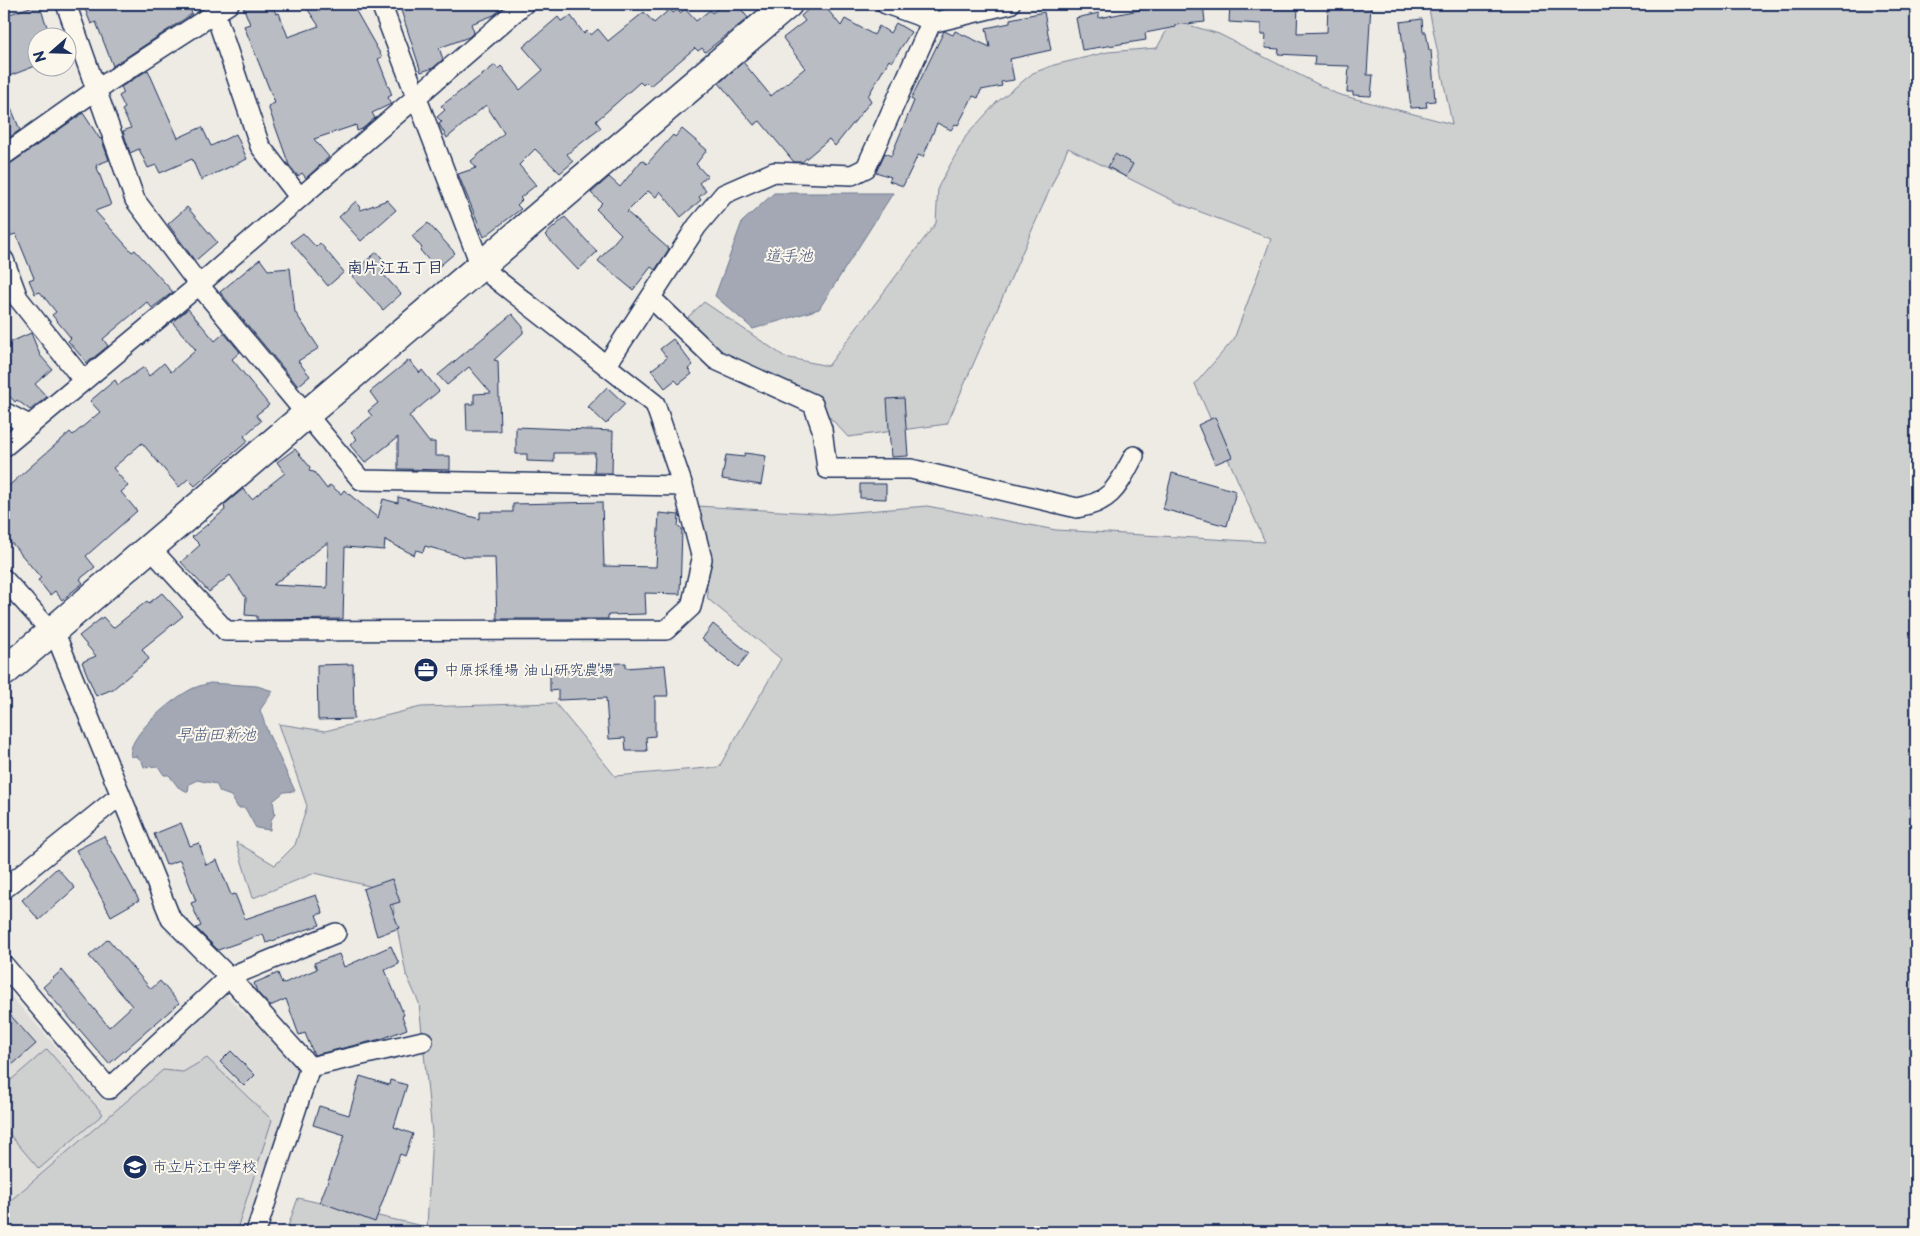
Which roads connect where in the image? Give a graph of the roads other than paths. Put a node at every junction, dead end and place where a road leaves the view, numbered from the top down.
1 (66, 4) edge
2 (381, 4) edge
3 (524, 4) edge
4 (788, 4) edge
5 (886, 4) edge
6 (925, 4) edge
7 (1010, 4) edge
8 (218, 7) edge
9 (931, 23) junction
10 (96, 90) junction
11 (417, 97) junction
12 (4, 155) edge
13 (300, 198) junction
14 (4, 260) edge
15 (485, 265) junction
16 (199, 285) junction
17 (651, 298) junction
18 (606, 366) junction
19 (83, 380) junction
20 (4, 412) edge
21 (308, 414) junction
22 (28, 425) junction
23 (4, 447) edge
24 (1134, 456) dead end
25 (683, 486) junction
26 (151, 549) junction
27 (4, 579) edge
28 (51, 632) junction
29 (4, 672) edge
30 (122, 801) junction
31 (4, 888) edge
32 (336, 933) dead end
33 (4, 964) edge
34 (229, 977) junction
35 (423, 1041) dead end
36 (310, 1067) junction
37 (256, 1232) edge

1 - 10 street
2 - 11 street
3 - 11 street
4 - 15 street
5 - 9 street
6 - 9 street
7 - 9 street
8 - 10 street
8 - 13 street
9 - 17 street
10 - 12 street
10 - 16 street
11 - 13 street
11 - 15 street
13 - 16 street
14 - 19 street
15 - 18 street
15 - 21 street
16 - 19 street
16 - 21 street
17 - 18 street
17 - 24 street
18 - 25 street
19 - 22 street
20 - 22 street
21 - 25 street
21 - 26 street
22 - 23 street
25 - 26 street
26 - 28 street
27 - 28 street
28 - 29 street
28 - 30 street
30 - 31 street
30 - 34 street
32 - 34 street
33 - 34 street
34 - 36 street
35 - 36 street
36 - 37 street

